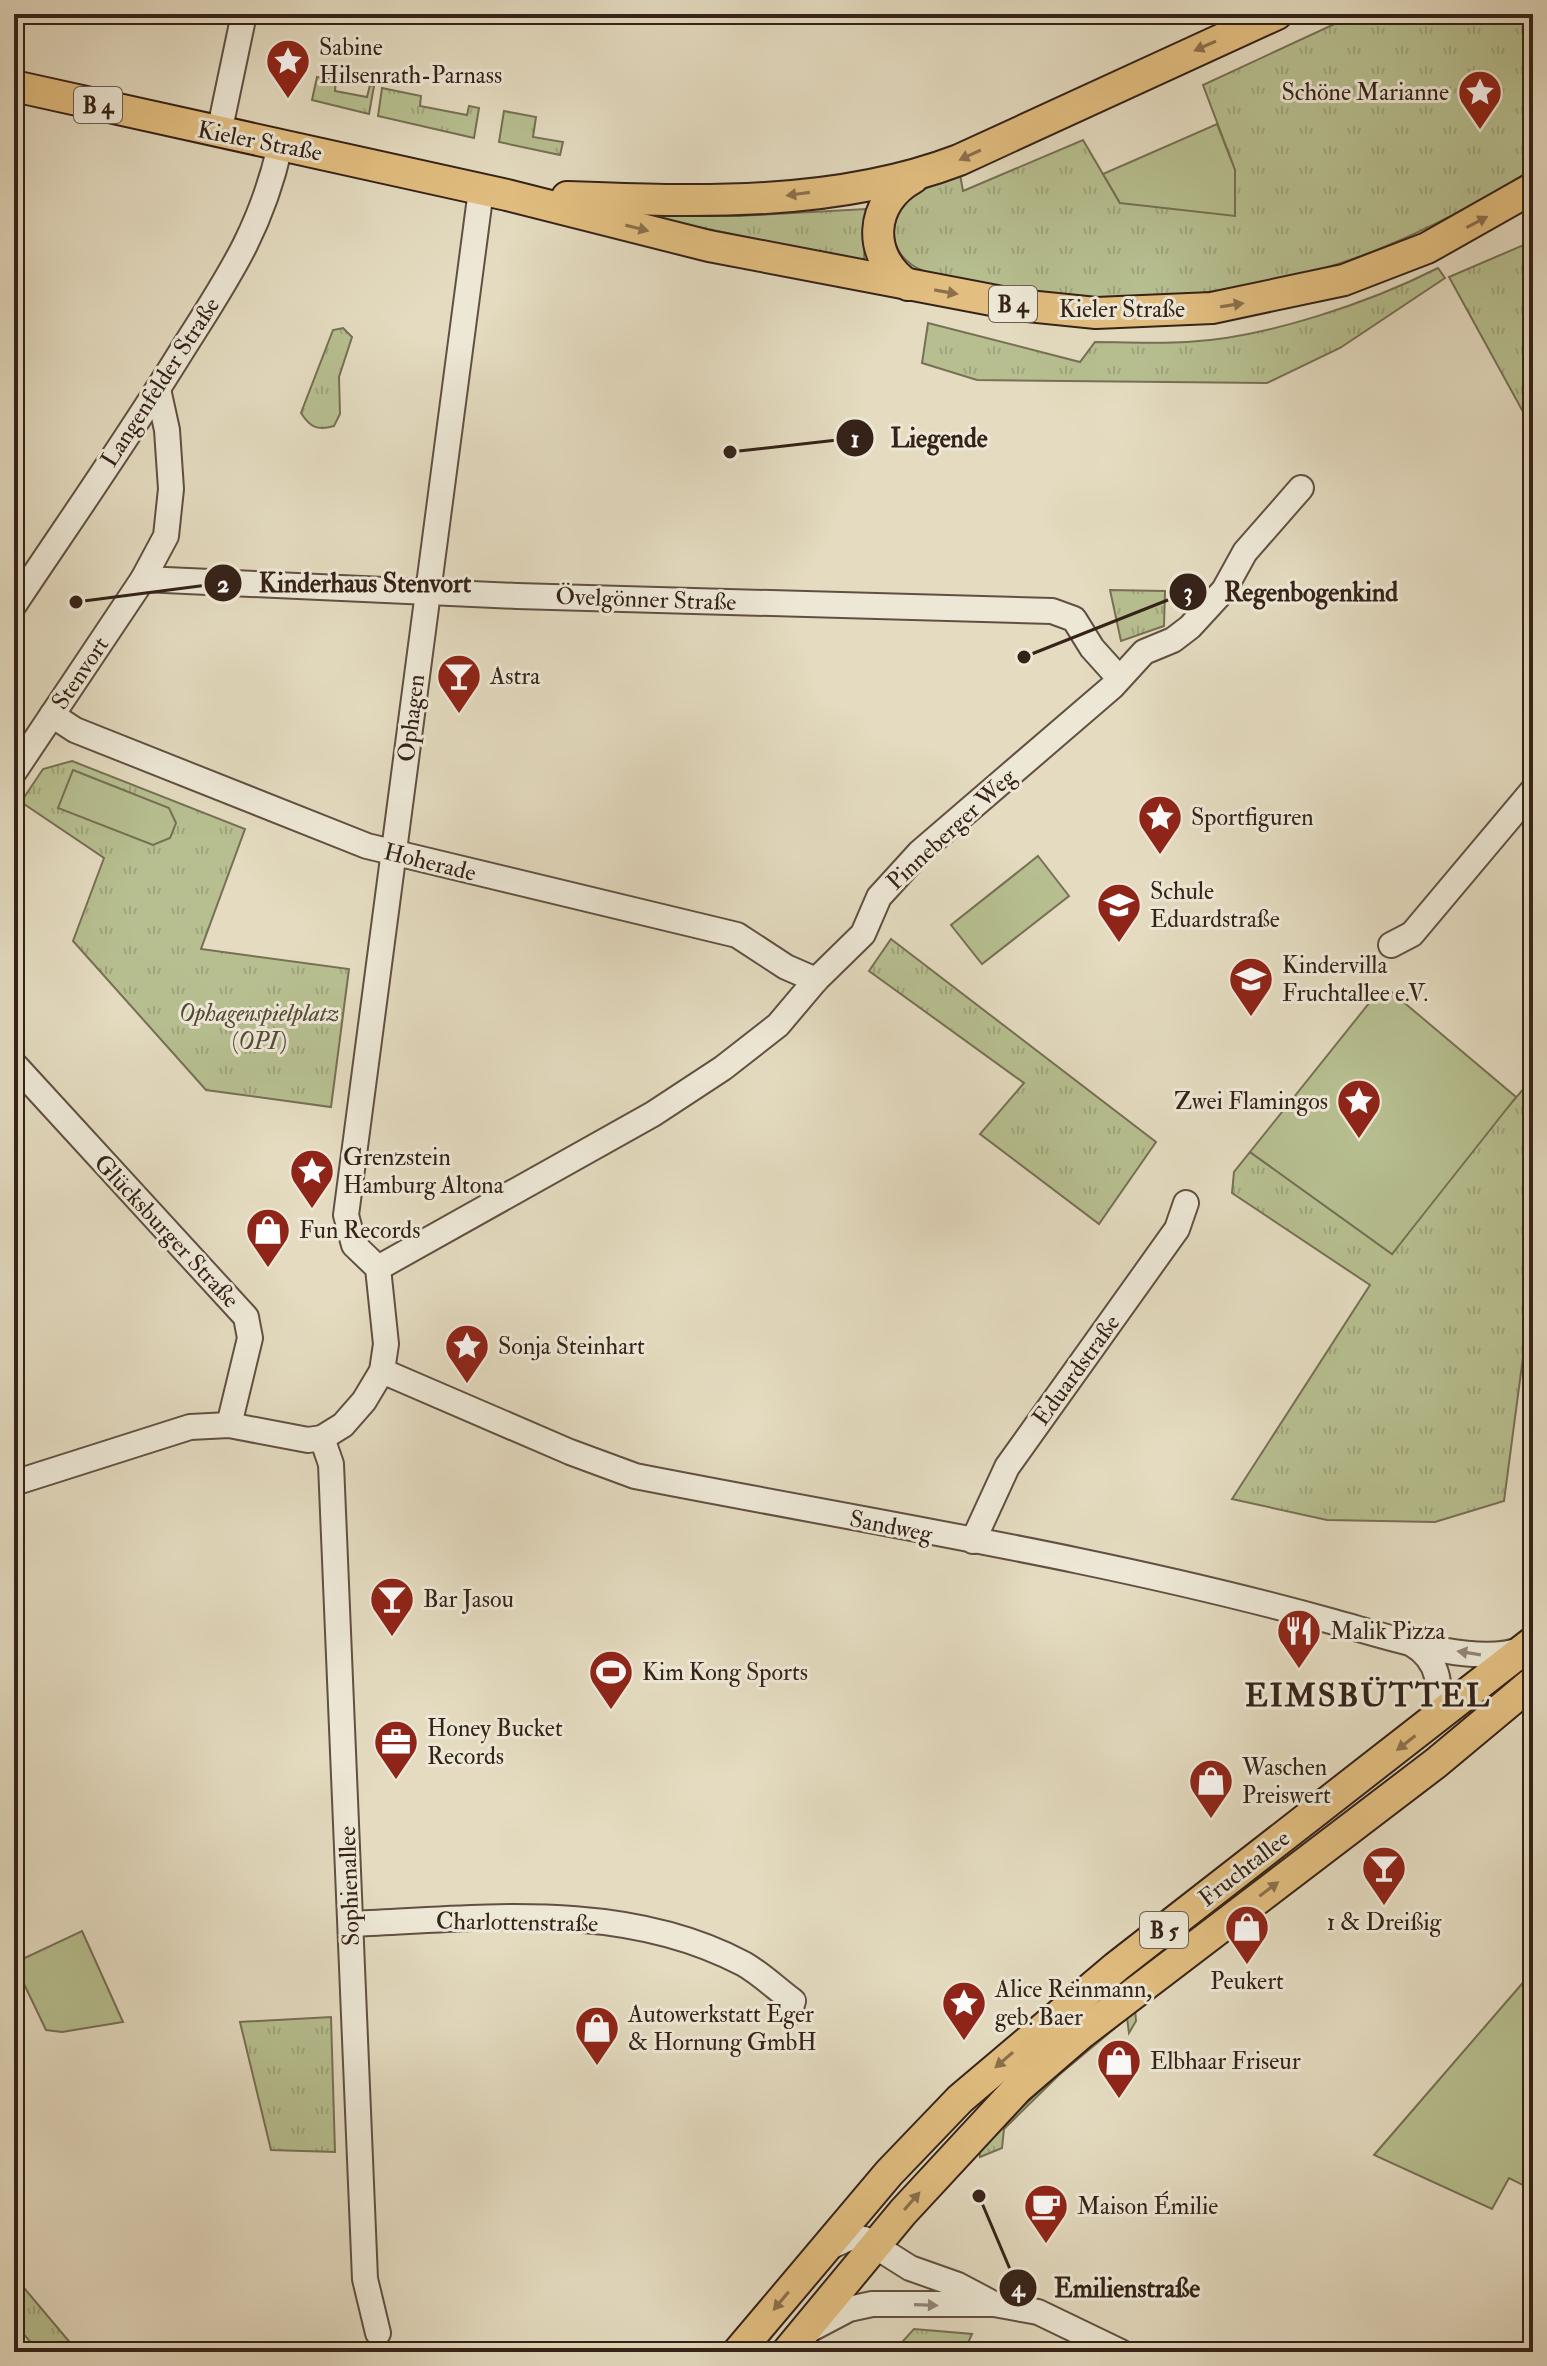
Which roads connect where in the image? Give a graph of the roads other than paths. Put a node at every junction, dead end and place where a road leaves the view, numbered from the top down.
1 (244, 14) edge
2 (1277, 14) edge
3 (14, 86) edge
4 (219, 133) junction
5 (280, 146) junction
6 (913, 178) junction
7 (1533, 188) edge
8 (494, 193) junction
9 (908, 285) junction
10 (158, 389) junction
11 (1301, 488) dead end
12 (143, 579) junction
13 (427, 589) junction
14 (14, 605) edge
15 (1119, 678) junction
16 (52, 715) junction
17 (14, 772) edge
18 (1533, 790) edge
19 (395, 855) junction
20 (1391, 945) dead end
21 (816, 980) junction
22 (14, 1064) edge
23 (1186, 1203) dead end
24 (378, 1268) junction
25 (382, 1371) junction
26 (229, 1425) junction
27 (322, 1438) junction
28 (14, 1483) edge
29 (973, 1541) junction
30 (1412, 1644) junction
31 (1529, 1645) edge
32 (1533, 1682) edge
33 (1435, 1720) junction
34 (351, 1924) junction
35 (789, 2014) dead end
36 (877, 2245) junction
37 (823, 2250) junction
38 (994, 2304) junction
39 (378, 2333) dead end
40 (793, 2345) edge
41 (738, 2352) edge
42 (1121, 2352) edge

1 - 4 street
2 -> 6 main road, Kieler Straße / B 4
3 - 4 main road, Kieler Straße / B 4
4 - 5 main road, Kieler Straße / B 4
5 - 8 main road, Kieler Straße / B 4
5 - 10 street, Langenfelder Straße
6 -> 8 main road, Kieler Straße / B 4
6 - 9 main road, B 4
9 -> 7 main road, Kieler Straße / B 4
8 -> 9 main road, Kieler Straße / B 4
8 - 13 street, Ophagen
10 - 12 street, Stenvort
10 - 14 street, Langenfelder Straße
11 - 15 street, Pinneberger Weg
12 - 13 street, Övelgönner Straße
12 - 16 street, Stenvort
13 - 15 street, Övelgönner Straße
13 - 19 street, Ophagen
15 - 21 street, Pinneberger Weg
16 - 17 street, Stenvort
16 - 19 street, Hoherade
18 - 20 street
19 - 21 street, Hoherade
19 - 24 street, Ophagen
21 - 24 street, Pinneberger Weg
22 - 26 street, Glücksburger Straße
23 - 29 street, Eduardstraße
24 - 25 street
25 - 27 street
25 - 29 street, Sandweg
26 - 27 street
26 - 28 street
27 - 34 street, Sophienallee
29 - 30 street, Sandweg
31 -> 30 street, Sandweg
30 - 33 street
31 - 33 main road, Fruchtallee / B 5
36 -> 32 main road, Fruchtallee / B 5
33 -> 37 main road, Fruchtallee / B 5
34 - 35 street, Charlottenstraße
34 - 39 street, Sophienallee
36 - 37 street
36 - 38 street
36 - 40 main road, Fruchtallee / B 5
37 -> 41 main road, Fruchtallee / B 5
40 -> 38 street
38 - 42 street

